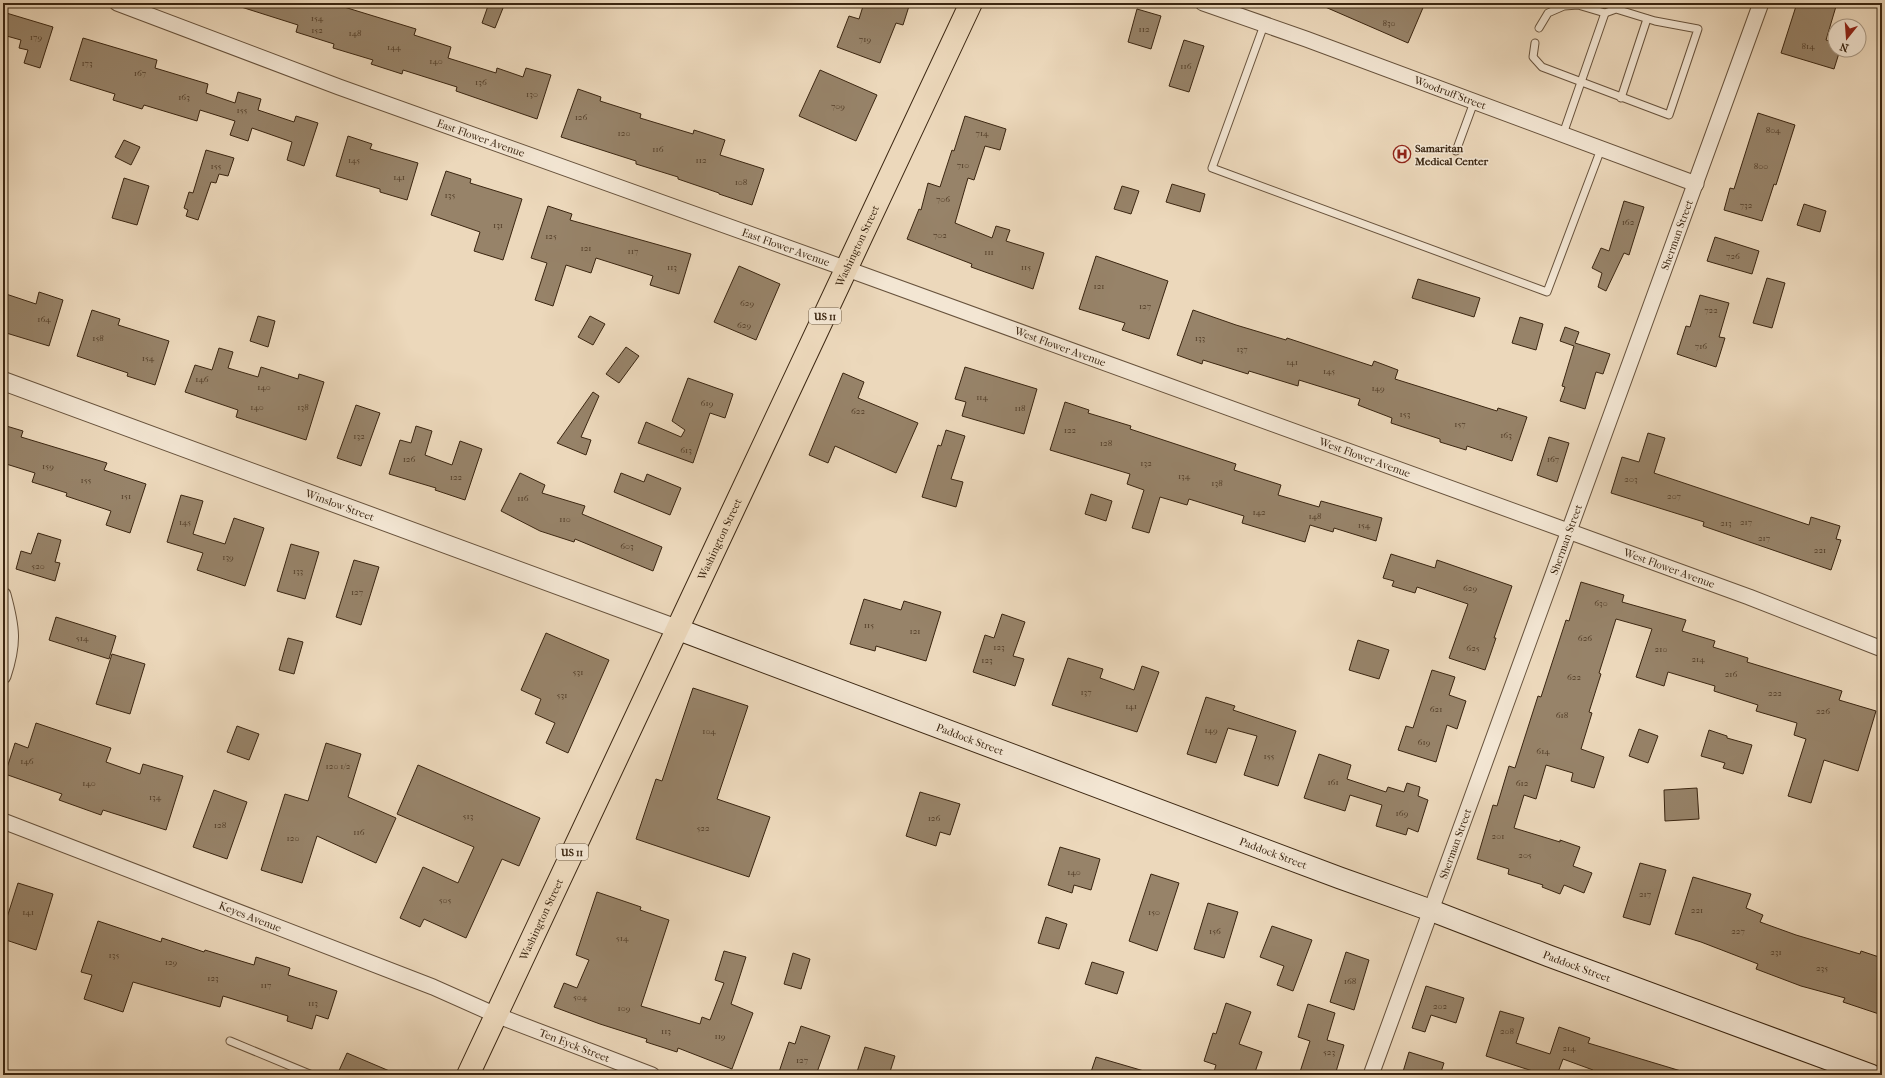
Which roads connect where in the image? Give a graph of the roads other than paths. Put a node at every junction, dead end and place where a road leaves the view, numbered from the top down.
1 (117, 3) edge
2 (970, 3) edge
3 (1761, 3) edge
4 (1212, 4) edge
5 (1563, 5) edge
6 (1605, 13) junction
7 (1647, 18) junction
8 (1264, 24) junction
9 (1539, 28) dead end
10 (1535, 43) dead end
11 (1581, 83) junction
12 (1622, 98) junction
13 (1474, 102) junction
14 (1563, 134) junction
15 (1601, 149) junction
16 (1456, 151) dead end
17 (1696, 184) junction
18 (847, 269) junction
19 (3, 380) edge
20 (1568, 531) junction
21 (3, 595) edge
22 (677, 629) junction
23 (1882, 649) edge
24 (3, 676) edge
25 (3, 821) edge
26 (1430, 910) junction
27 (496, 1015) junction
28 (230, 1041) dead end
29 (312, 1075) edge
30 (468, 1075) edge
31 (652, 1075) edge
32 (1371, 1075) edge
33 (1871, 1075) edge

1 - 18 street, East Flower Avenue
2 - 18 main road, Washington Street / US 11
3 - 17 street, Sherman Street
4 - 8 street, Woodruff Street
5 - 6 lane
5 - 9 lane
6 - 7 lane
6 - 11 lane
7 - 12 lane
7 - 12 lane
8 - 13 street, Woodruff Street
8 - 15 lane
10 - 11 lane
11 - 12 lane
11 - 14 lane
13 - 14 street, Woodruff Street
13 - 16 lane
14 - 15 street, Woodruff Street
15 - 17 street, Woodruff Street
17 - 20 street, Sherman Street
18 - 20 street, West Flower Avenue
18 - 22 main road, Washington Street / US 11
19 - 22 street, Winslow Street
20 - 23 street, West Flower Avenue
20 - 26 street, Sherman Street
21 - 24 street
22 - 26 main road, Paddock Street
22 - 27 main road, Washington Street / US 11
25 - 27 street, Keyes Avenue
26 - 32 street, Sherman Street
26 - 33 main road, Paddock Street
27 - 30 main road, Washington Street / US 11
27 - 31 street, Ten Eyck Street
28 - 29 lane

